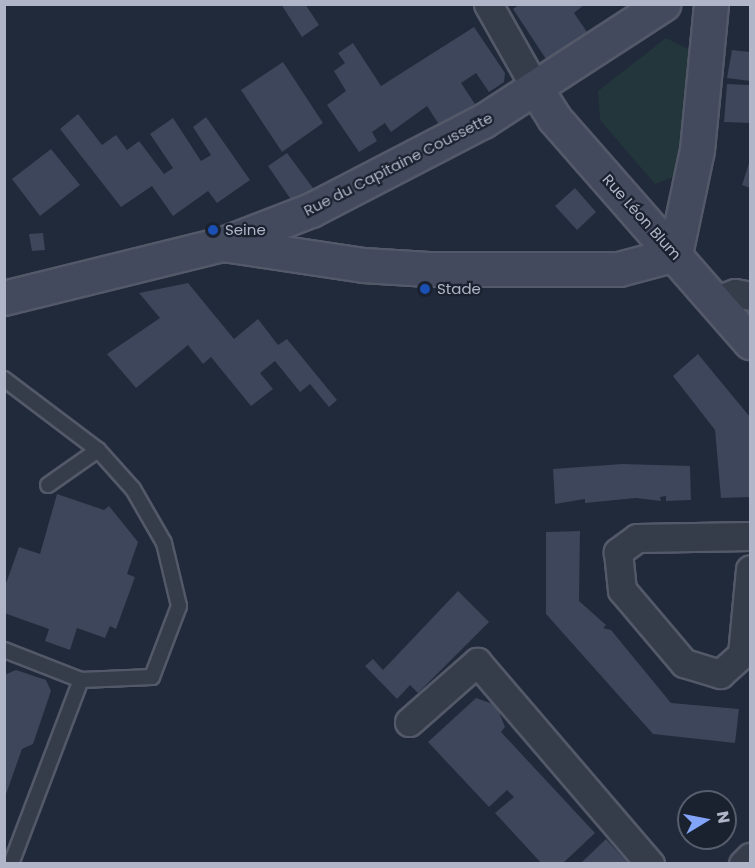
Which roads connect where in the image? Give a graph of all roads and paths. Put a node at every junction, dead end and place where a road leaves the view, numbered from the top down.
1 (488, 4) edge
2 (660, 7) edge
3 (708, 18) edge
4 (536, 89) junction
5 (223, 244) junction
6 (675, 254) junction
7 (6, 293) edge
8 (750, 296) edge
9 (716, 300) junction
10 (750, 342) edge
11 (4, 379) edge
12 (98, 450) junction
13 (48, 485) dead end
14 (750, 536) edge
15 (750, 569) edge
16 (4, 650) edge
17 (81, 680) junction
18 (409, 722) dead end
19 (750, 857) edge
20 (11, 864) edge
21 (650, 864) edge
22 (743, 864) edge

1 - 4 street
2 - 3 street
2 - 4 street, Rue du Capitaine Coussette
3 - 6 street
4 - 5 street, Rue du Capitaine Coussette
4 - 6 street, Rue Léon Blum
5 - 6 street
5 - 7 street, Rue du Capitaine Coussette
6 - 9 street, Rue Léon Blum
8 - 9 street
9 - 10 street, Rue Léon Blum
11 - 12 lane
12 - 13 lane
12 - 17 lane
14 - 15 street
16 - 17 lane
17 - 20 lane
18 - 21 street
19 - 22 street

